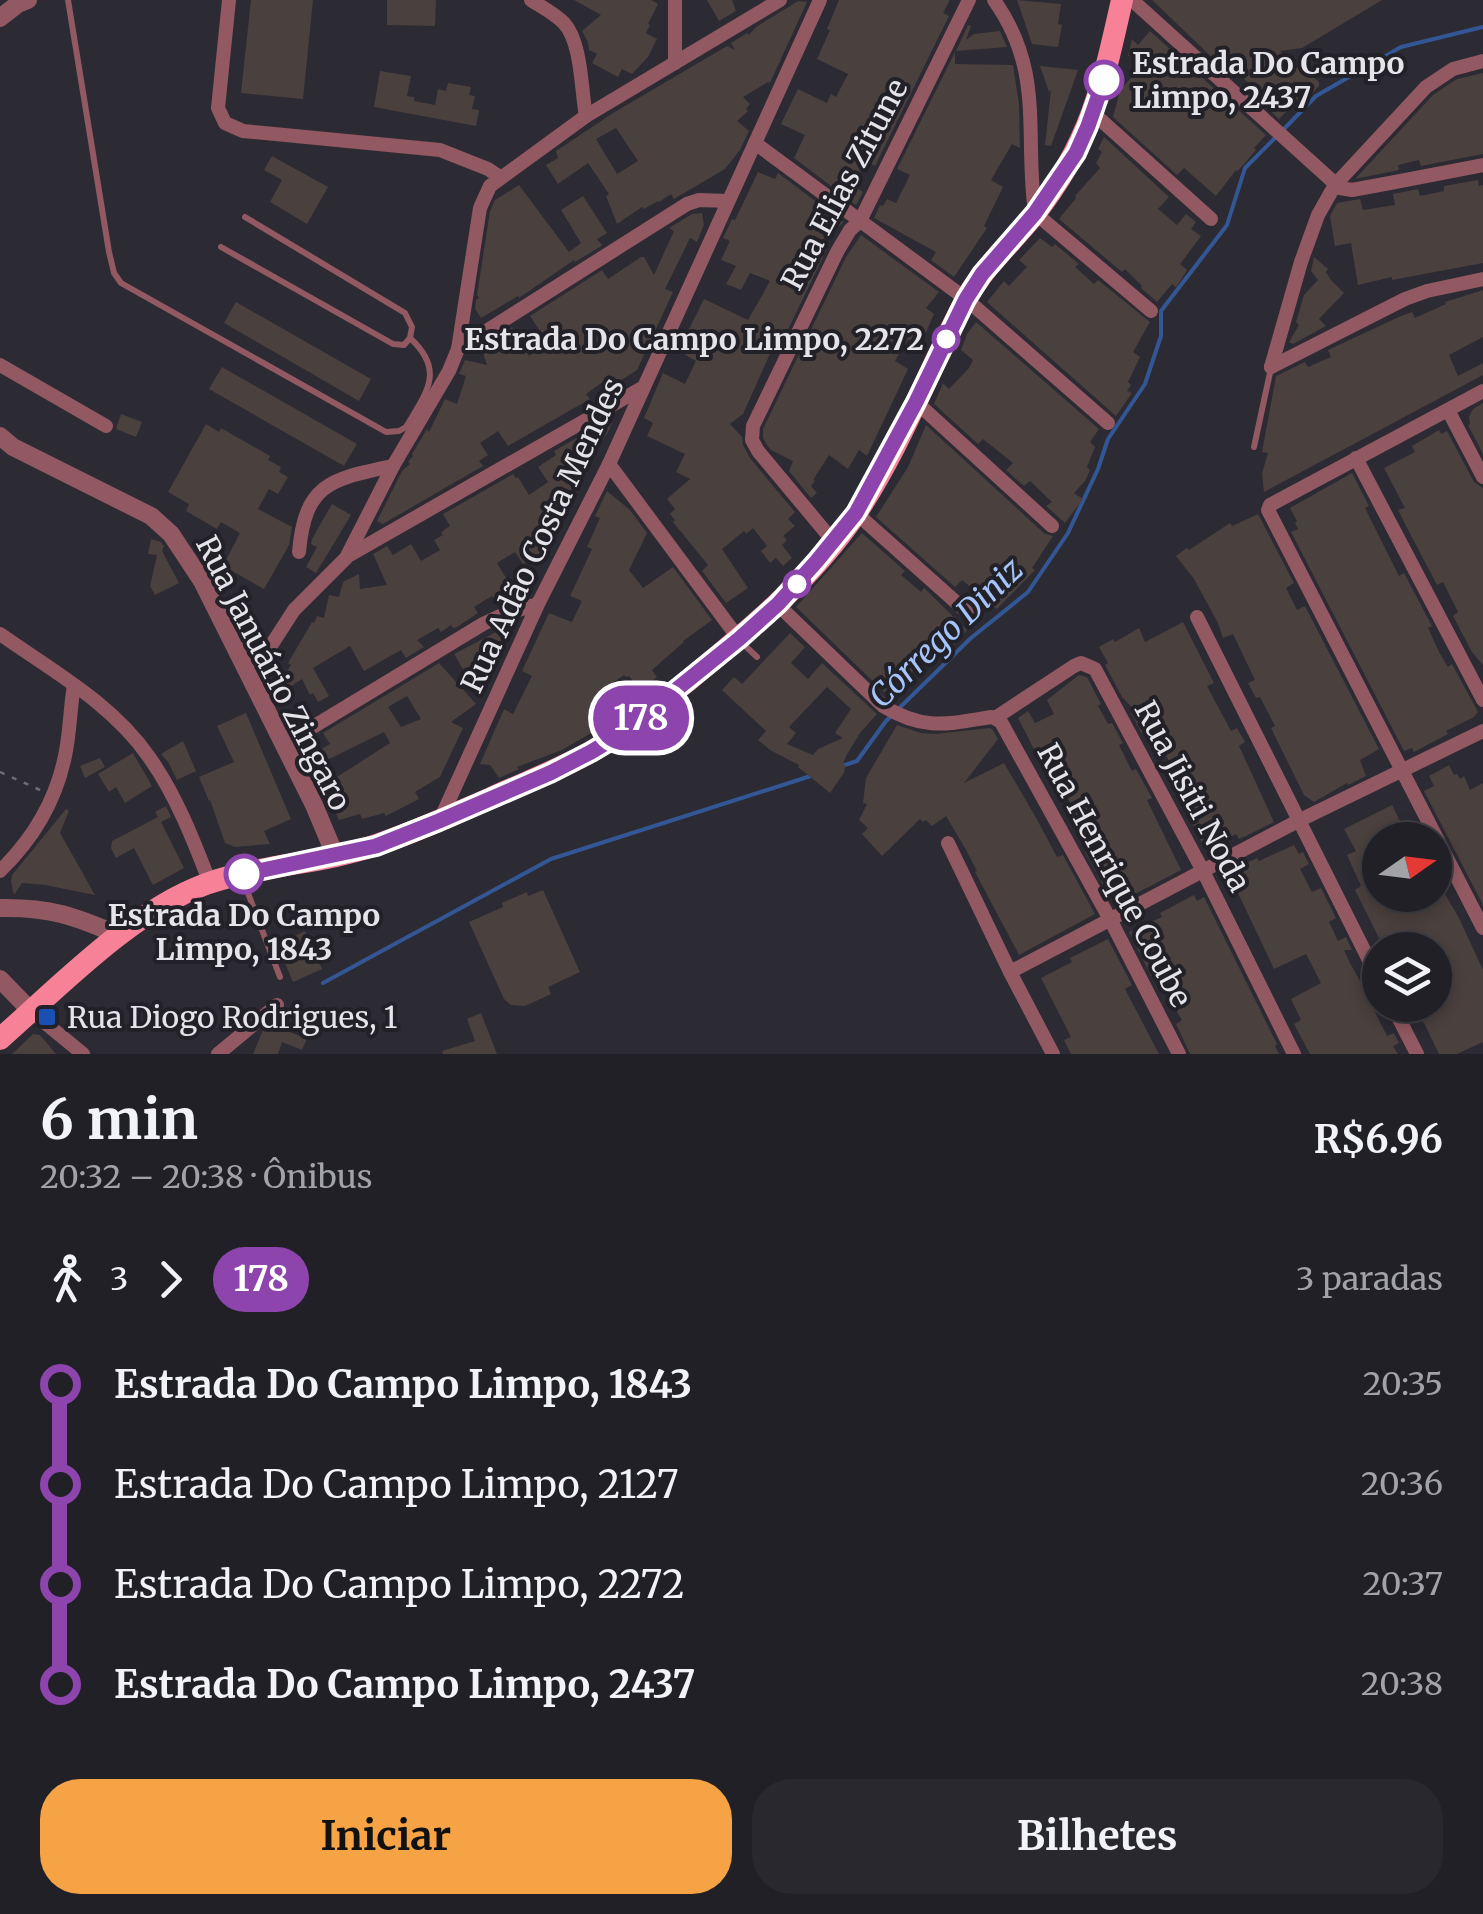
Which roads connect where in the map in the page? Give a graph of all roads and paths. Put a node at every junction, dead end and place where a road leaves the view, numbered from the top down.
1 (28, 0) edge
2 (68, 0) edge
3 (229, 0) edge
4 (531, 0) edge
5 (674, 0) edge
6 (780, 0) edge
7 (820, 0) edge
8 (969, 0) edge
9 (994, 0) edge
10 (1122, 0) edge
11 (1132, 0) edge
12 (0, 18) edge
13 (1483, 60) edge
14 (676, 62) junction
15 (1093, 113) junction
16 (586, 116) junction
17 (755, 143) junction
18 (1483, 165) edge
19 (500, 178) junction
20 (1334, 185) junction
21 (728, 202) junction
22 (1035, 213) junction
23 (245, 218) dead end
24 (1211, 219) dead end
25 (860, 221) junction
26 (222, 247) dead end
27 (1483, 279) edge
28 (966, 299) junction
29 (1151, 311) dead end
30 (410, 338) junction
31 (458, 348) junction
32 (0, 365) edge
33 (1271, 367) junction
34 (642, 388) junction
35 (1483, 391) edge
36 (916, 402) junction
37 (1448, 410) junction
38 (1108, 423) dead end
39 (106, 426) dead end
40 (0, 436) edge
41 (1254, 447) dead end
42 (1356, 458) junction
43 (609, 464) junction
44 (393, 466) junction
45 (1483, 477) edge
46 (856, 513) junction
47 (1052, 526) dead end
48 (833, 542) junction
49 (299, 552) dead end
50 (346, 558) junction
51 (538, 604) junction
52 (778, 604) junction
53 (966, 612) dead end
54 (1196, 617) dead end
55 (0, 634) edge
56 (739, 639) junction
57 (757, 657) dead end
58 (250, 678) junction
59 (74, 685) junction
60 (1483, 700) edge
61 (998, 720) junction
62 (1483, 731) edge
63 (283, 745) junction
64 (1402, 771) junction
65 (0, 772) edge
66 (54, 796) junction
67 (439, 821) junction
68 (1298, 822) junction
69 (948, 843) dead end
70 (335, 855) junction
71 (0, 871) edge
72 (1203, 872) junction
73 (241, 875) junction
74 (210, 882) junction
75 (0, 908) edge
76 (1110, 921) junction
77 (1483, 928) edge
78 (118, 936) junction
79 (1362, 947) edge
80 (1010, 972) junction
81 (280, 977) dead end
82 (0, 979) edge
83 (277, 1005) dead end
84 (32, 1012) junction
85 (1401, 1022) edge
86 (0, 1039) edge
87 (82, 1054) edge
88 (218, 1054) edge
89 (1053, 1054) edge
90 (1179, 1054) edge
91 (1294, 1054) edge
92 (1417, 1054) edge

1 - 12 street
2 - 30 lane
3 - 19 street
4 - 16 street
5 - 14 street
6 - 14 street
7 - 17 street, Rua Adão Costa Mendes
8 - 25 street, Rua Elias Zitune
9 - 22 street
10 - 15 main road
11 - 20 street
13 - 20 street
14 - 16 street
15 - 22 main road
15 - 24 street
16 - 19 street
17 - 21 street, Rua Adão Costa Mendes
17 - 25 street
18 - 20 street
19 - 31 street
20 - 33 street
21 - 31 street
21 - 34 street, Rua Adão Costa Mendes
22 - 28 main road
22 - 29 street
23 - 30 lane
25 - 28 street
25 - 48 street, Rua Elias Zitune
26 - 30 lane
27 - 33 street
28 - 36 main road
28 - 38 street
31 - 44 street
32 - 39 street
33 - 41 lane
34 - 43 street, Rua Adão Costa Mendes
34 - 50 street
35 - 37 street
36 - 46 main road
36 - 47 street
37 - 42 street
37 - 45 street
40 - 58 street, Rua Januário Zingaro
42 - 60 street
42 - 64 street
43 - 51 street, Rua Adão Costa Mendes
43 - 56 street
44 - 49 street
44 - 50 street
46 - 48 main road
46 - 53 street
48 - 52 main road
50 - 58 street
51 - 63 street
51 - 67 street, Rua Adão Costa Mendes
52 - 56 main road
52 - 61 street
54 - 68 street
55 - 59 street
56 - 57 lane
56 - 67 main road
58 - 63 street, Rua Januário Zingaro
59 - 66 street
59 - 74 street
61 - 72 street, Rua Jisiti Noda
61 - 76 street, Rua Henrique Coube
62 - 64 street
63 - 70 street, Rua Januário Zingaro
64 - 68 street
64 - 77 street
65 - 66 path
66 - 71 street
67 - 70 main road
68 - 72 street
68 - 79 street
69 - 80 street
70 - 73 main road
72 - 76 street
72 - 91 street, Rua Jisiti Noda
73 - 74 main road
73 - 81 lane
74 - 78 main road
75 - 78 street
76 - 80 street
76 - 90 street, Rua Henrique Coube
78 - 84 main road
80 - 89 street
82 - 84 street
83 - 88 street
84 - 86 main road
84 - 87 street
85 - 92 street

